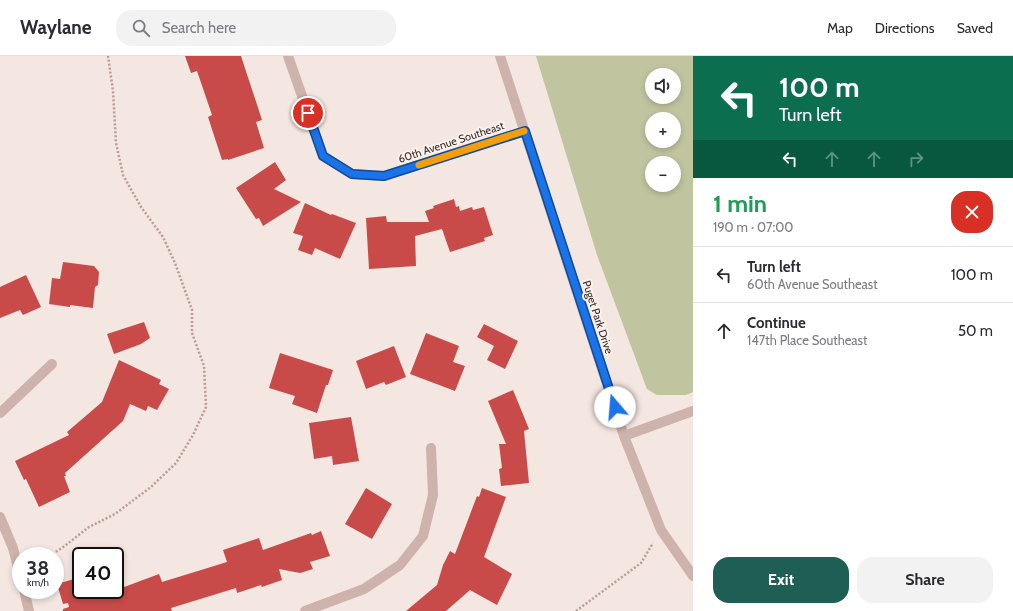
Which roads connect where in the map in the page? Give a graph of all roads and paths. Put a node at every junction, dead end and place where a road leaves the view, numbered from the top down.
1 (108, 56) edge
2 (288, 56) edge
3 (500, 56) edge
4 (525, 131) junction
5 (52, 364) dead end
6 (693, 411) edge
7 (0, 413) edge
8 (624, 436) junction
9 (431, 448) dead end
10 (0, 517) edge
11 (660, 530) junction
12 (13, 547) edge
13 (63, 547) edge
14 (693, 576) edge
15 (26, 599) edge
16 (29, 611) edge
17 (305, 611) edge
18 (576, 611) edge

1 - 13 path
2 - 4 street, 60th Avenue Southeast
3 - 4 street, Puget Park Drive
4 - 8 street, Puget Park Drive
5 - 7 street
6 - 8 street
8 - 11 street, Puget Park Drive
9 - 17 street
10 - 12 street
11 - 14 street, Puget Park Drive
11 - 18 path
15 - 16 street

